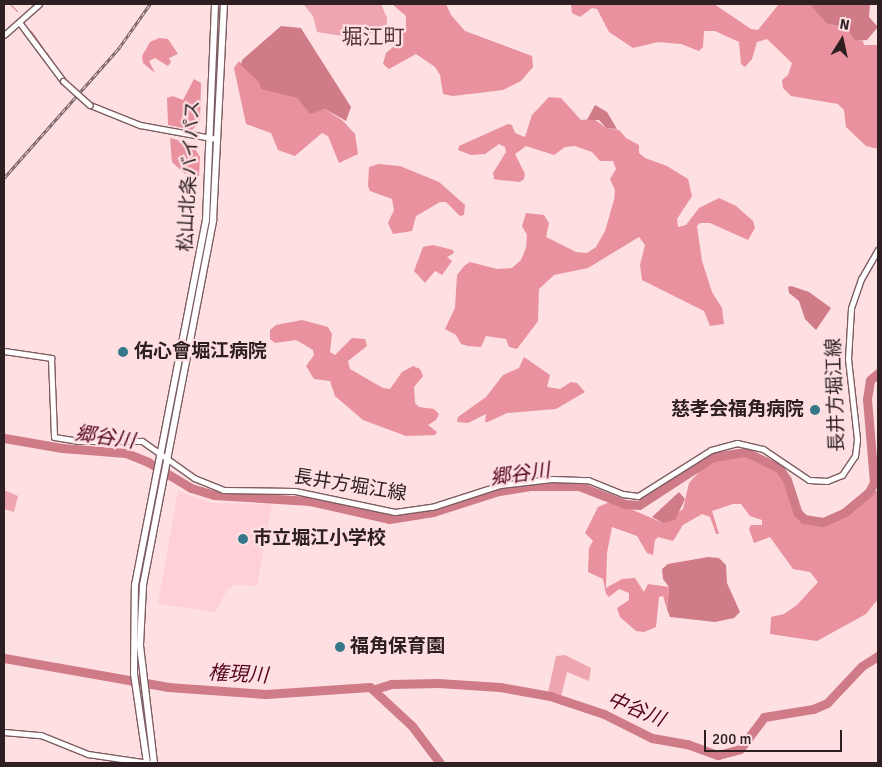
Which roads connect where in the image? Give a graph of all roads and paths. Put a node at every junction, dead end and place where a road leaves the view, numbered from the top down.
1 (39, 4) edge
2 (215, 4) edge
3 (224, 4) edge
4 (19, 22) junction
5 (4, 35) edge
6 (209, 138) junction
7 (218, 139) junction
8 (878, 250) edge
9 (4, 351) edge
10 (160, 455) junction
11 (167, 461) junction
12 (4, 732) edge
13 (148, 763) edge
14 (154, 763) edge

1 - 4 main road
2 - 6 highway, 松山北条バイパス
3 - 7 highway, 松山北条バイパス
4 - 5 main road
4 - 6 main road, bridge
6 - 7 main road
6 - 10 highway, 松山北条バイパス
7 - 11 highway, 松山北条バイパス
8 - 11 main road, 長井方堀江線
9 - 10 main road, 長井方堀江線
10 - 11 main road, 長井方堀江線
10 - 13 highway, 松山北条バイパス
11 - 14 highway, 松山北条バイパス
12 - 13 street

